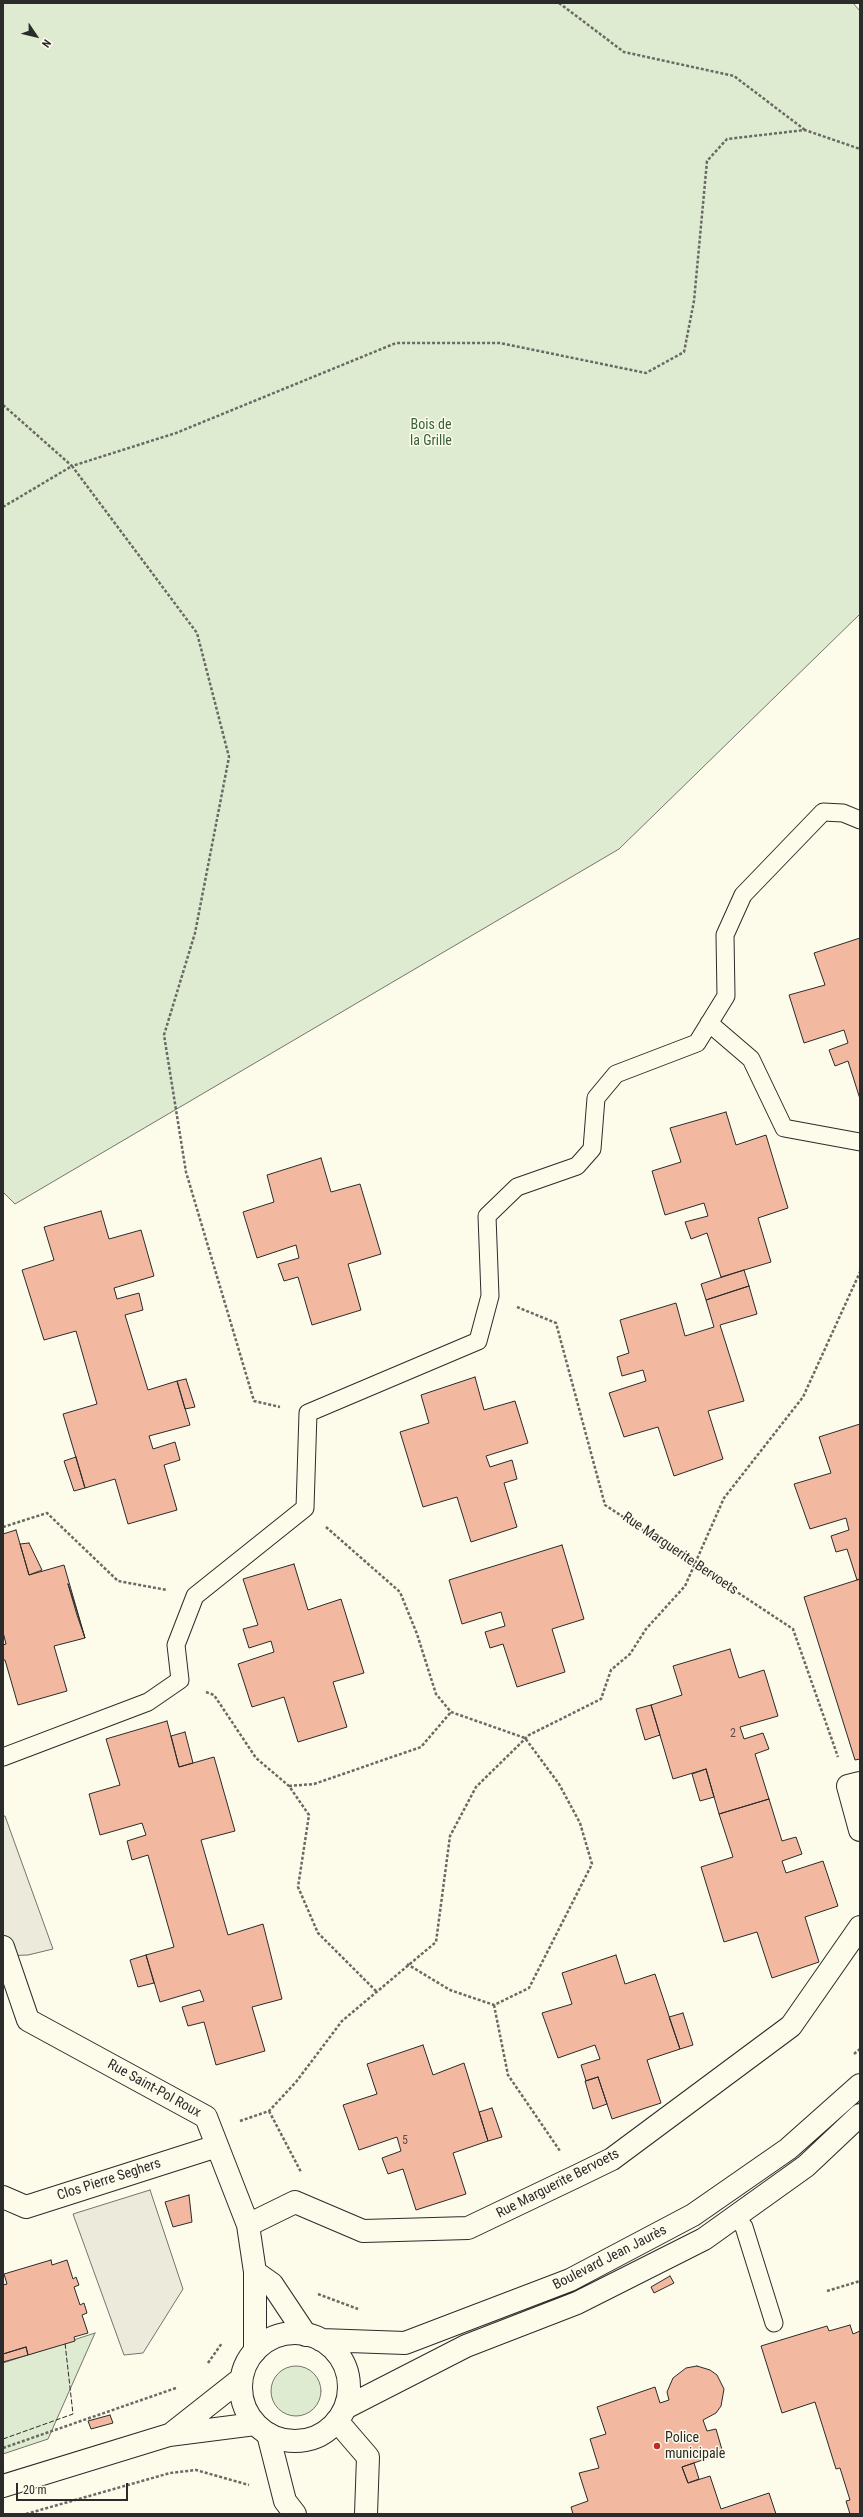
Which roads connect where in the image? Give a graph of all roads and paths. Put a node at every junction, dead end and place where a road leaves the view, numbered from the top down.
1 (559, 3) edge
2 (805, 130) junction
3 (860, 149) edge
4 (3, 405) edge
5 (72, 466) junction
6 (3, 507) edge
7 (860, 820) edge
8 (709, 1023) junction
9 (860, 1142) edge
10 (860, 1272) edge
11 (490, 1296) junction
12 (308, 1414) junction
13 (305, 1508) junction
14 (3, 1527) edge
15 (693, 1563) junction
16 (195, 1596) junction
17 (180, 1680) junction
18 (451, 1712) junction
19 (525, 1738) junction
20 (3, 1757) edge
21 (854, 1784) edge
22 (289, 1786) junction
23 (860, 1830) edge
24 (860, 1927) edge
25 (3, 1947) edge
26 (407, 1964) junction
27 (376, 1991) junction
28 (494, 2005) junction
29 (860, 2049) edge
30 (848, 2060) dead end
31 (860, 2085) edge
32 (269, 2110) junction
33 (860, 2115) edge
34 (214, 2139) junction
35 (577, 2176) junction
36 (3, 2197) edge
37 (295, 2202) junction
38 (736, 2216) junction
39 (248, 2225) junction
40 (264, 2278) junction
41 (860, 2282) edge
42 (827, 2291) dead end
43 (365, 2311) dead end
44 (774, 2323) dead end
45 (314, 2337) junction
46 (223, 2342) dead end
47 (255, 2351) junction
48 (207, 2365) dead end
49 (241, 2380) junction
50 (179, 2387) dead end
51 (341, 2414) junction
52 (261, 2429) junction
53 (169, 2435) junction
54 (3, 2448) edge
55 (279, 2477) junction
56 (3, 2486) edge
57 (26, 2514) edge
58 (295, 2514) edge
59 (366, 2514) edge

1 - 2 path
2 - 3 path
2 - 5 path
4 - 5 path
5 - 6 path
5 - 12 path
7 - 8 lane
8 - 9 lane
8 - 11 lane
10 - 15 path
11 - 12 lane
11 - 15 path, Rue Marguerite Bervoets
12 - 13 lane
13 - 16 lane
13 - 18 path
14 - 16 path
15 - 19 path
15 - 21 path, Rue Marguerite Bervoets
16 - 17 lane
17 - 20 lane
17 - 22 path
18 - 19 path
18 - 22 path
19 - 26 path
19 - 28 path
21 - 23 street
22 - 27 path
24 - 35 street, Rue Marguerite Bervoets
25 - 34 street, Rue Saint-Pol Roux
26 - 27 path
26 - 28 path
27 - 32 path
28 - 35 path
29 - 30 path
31 - 45 street, Boulevard Jean Jaurès
32 - 34 path
32 - 37 path
33 - 38 street, Boulevard Jean Jaurès
34 - 36 street, Clos Pierre Seghers
34 - 39 street, Rue Saint-Pol Roux
35 - 37 street, Rue Marguerite Bervoets
37 - 39 street
38 - 44 lane
38 - 51 street, Boulevard Jean Jaurès
39 - 40 street, Rue Saint-Pol Roux
40 - 43 path
40 - 45 street, Rue Saint-Pol Roux
40 - 47 street, Rue Saint-Pol Roux
41 - 42 path
45 - 47 street
45 - 51 street
46 - 48 path
47 - 49 street
49 - 52 street
49 - 53 street
50 - 54 path
51 - 52 street
51 - 59 street
52 - 53 street
52 - 55 street
53 - 56 street
55 - 57 path
55 - 58 street

